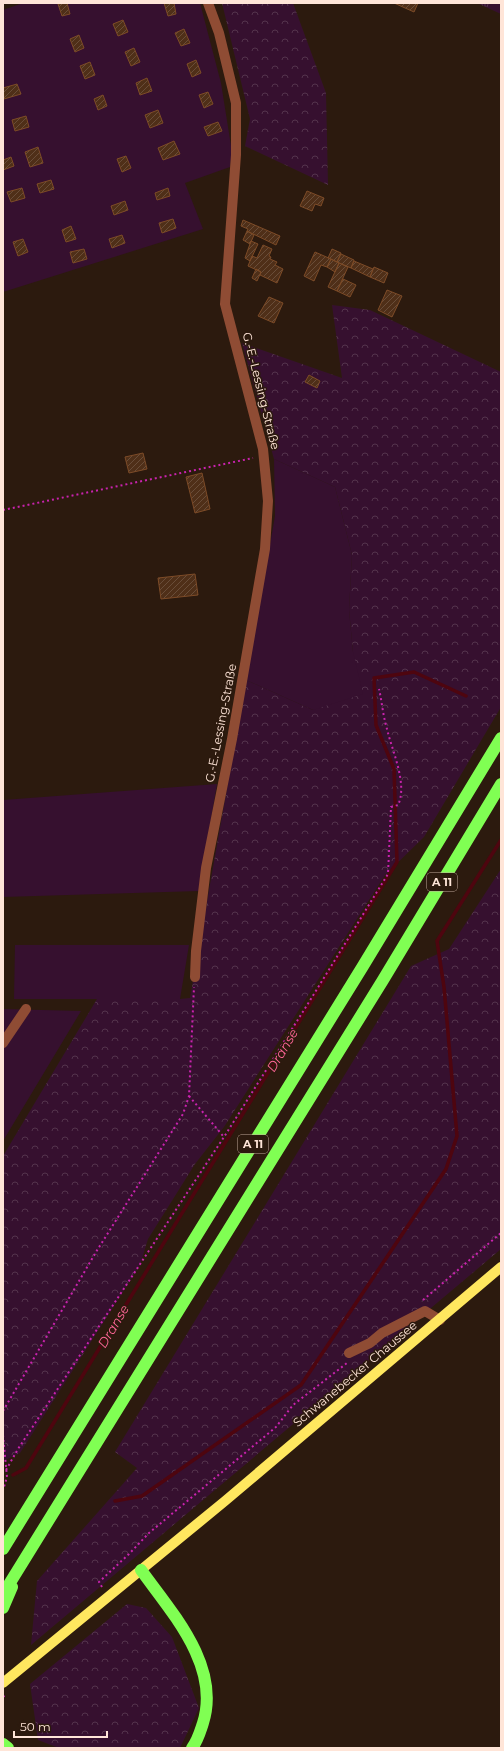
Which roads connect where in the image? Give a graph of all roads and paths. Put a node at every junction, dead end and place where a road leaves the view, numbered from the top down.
1 (208, 3) edge
2 (264, 456) junction
3 (3, 510) edge
4 (379, 689) dead end
5 (501, 738) edge
6 (501, 784) edge
7 (195, 977) joint
8 (26, 1009) dead end
9 (3, 1044) edge
10 (189, 1096) junction
11 (224, 1137) junction
12 (501, 1233) edge
13 (501, 1267) edge
14 (422, 1300) dead end
15 (440, 1320) junction
16 (348, 1358) joint
17 (3, 1411) edge
18 (3, 1435) edge
19 (6, 1470) junction
20 (3, 1490) edge
21 (3, 1549) edge
22 (23, 1560) junction
23 (141, 1570) junction
24 (3, 1594) edge
25 (109, 1596) junction
26 (3, 1608) edge
27 (3, 1683) edge
28 (3, 1744) edge
29 (8, 1748) edge
30 (192, 1748) edge

1 - 2 street, G.-E.-Lessing-Straße
2 - 3 path
2 - 7 street, G.-E.-Lessing-Straße
4 - 11 path
5 - 21 highway, A 11
6 - 22 highway, A 11
7 - 10 path
8 - 9 street
10 - 11 path
10 - 17 path
11 - 19 path
12 - 14 path
13 - 15 main road, Schwanebecker Chaussee
15 - 16 street
15 - 23 main road, Schwanebecker Chaussee
16 - 25 path
18 - 19 path
19 - 20 path
22 - 24 highway, A 11
22 - 26 highway
23 - 25 main road, Schwanebecker Chaussee
23 - 30 highway
25 - 27 main road, Schwanebecker Chaussee
28 - 29 highway

